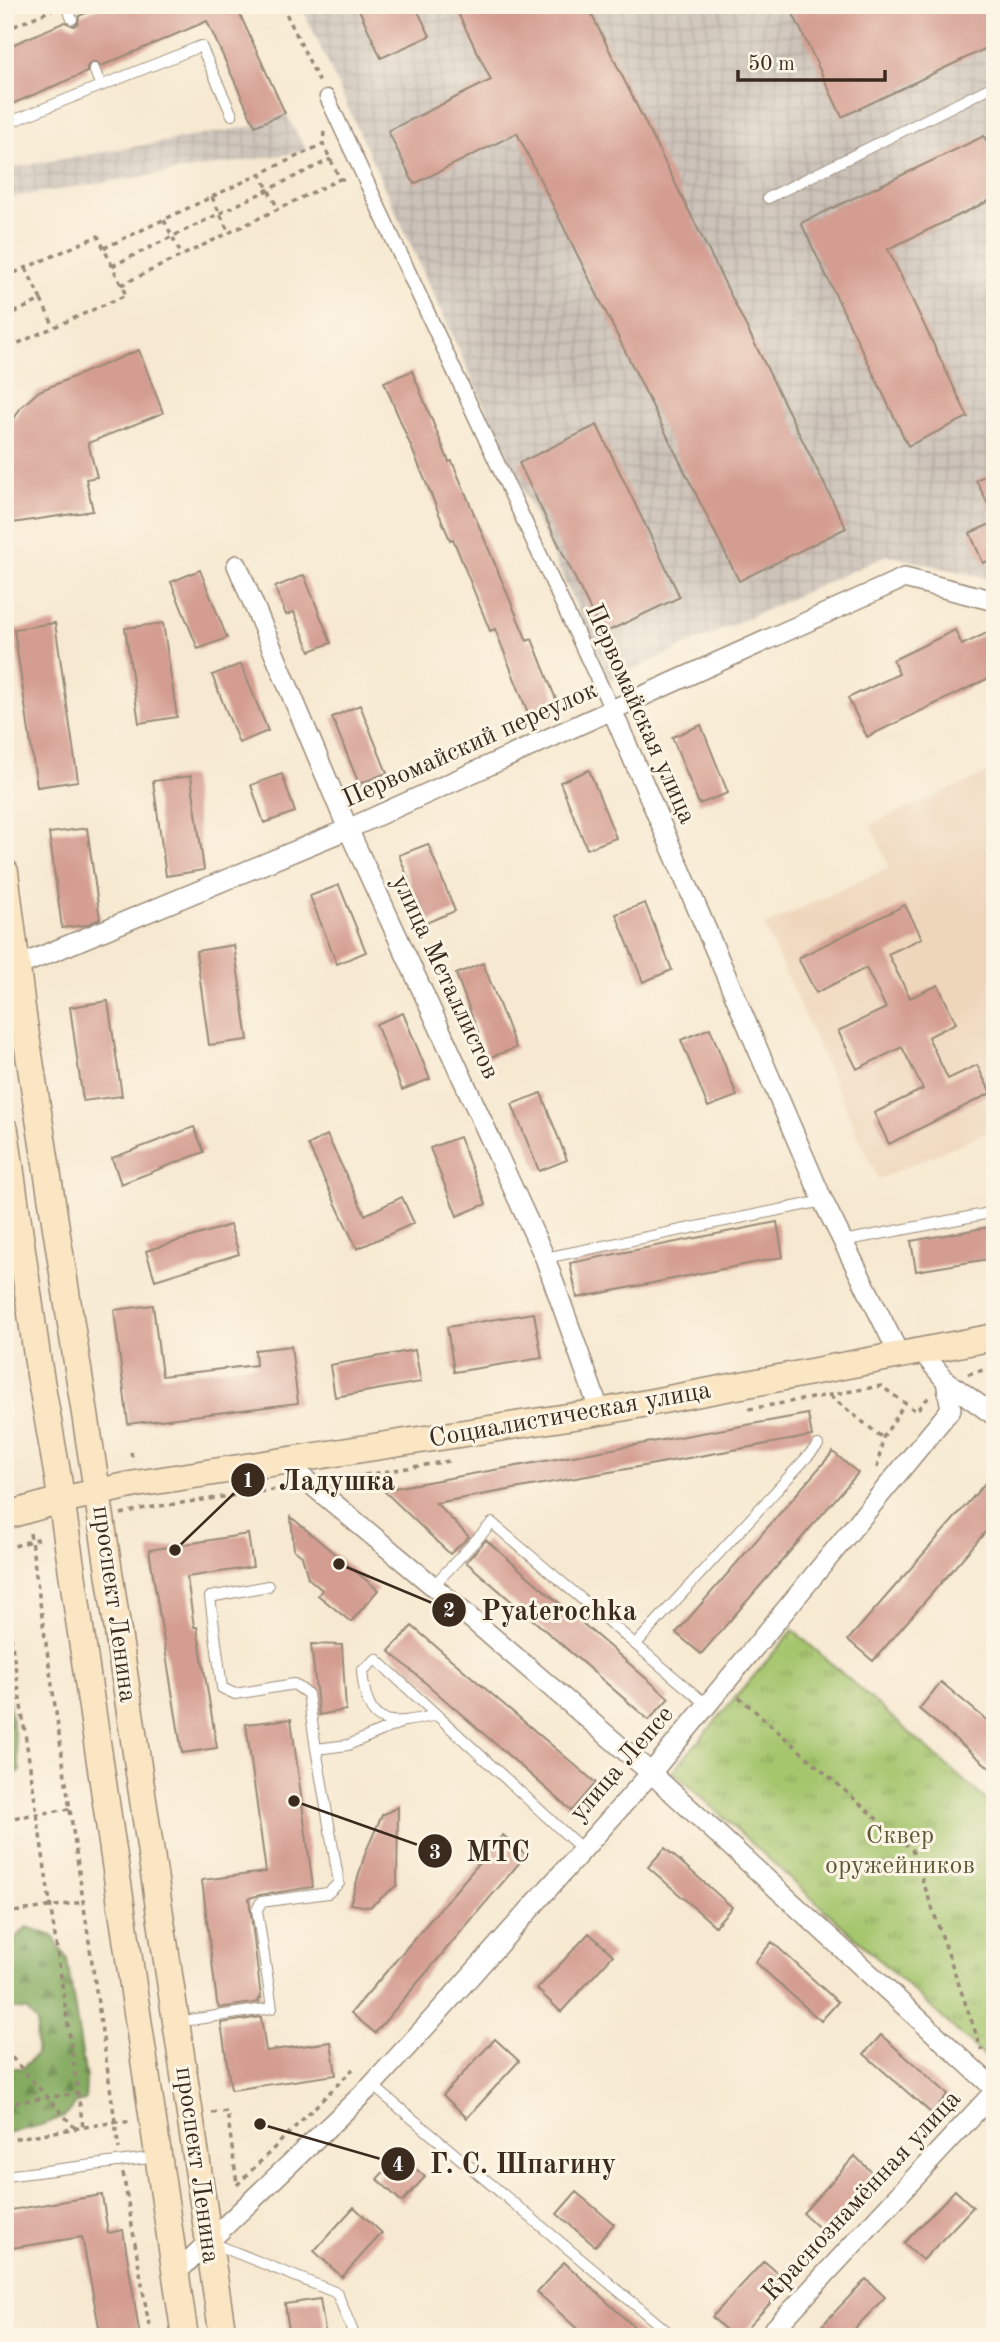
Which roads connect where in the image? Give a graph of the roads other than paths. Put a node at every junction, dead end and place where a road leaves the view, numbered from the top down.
1 (64, 5) edge
2 (72, 19) dead end
3 (94, 69) dead end
4 (995, 85) edge
5 (101, 86) junction
6 (327, 97) dead end
7 (232, 115) dead end
8 (5, 124) edge
9 (768, 198) dead end
10 (237, 565) dead end
11 (995, 601) edge
12 (612, 710) junction
13 (348, 829) junction
14 (5, 872) edge
15 (11, 969) edge
16 (5, 1130) edge
17 (823, 1201) junction
18 (995, 1212) edge
19 (843, 1241) junction
20 (14, 1257) edge
21 (545, 1258) junction
22 (995, 1337) edge
23 (911, 1354) junction
24 (946, 1381) junction
25 (600, 1412) junction
26 (995, 1416) edge
27 (818, 1445) dead end
28 (283, 1461) junction
29 (97, 1491) junction
30 (61, 1500) junction
31 (16, 1513) edge
32 (268, 1586) dead end
33 (433, 1586) junction
34 (636, 1644) junction
35 (707, 1705) junction
36 (437, 1715) junction
37 (401, 1723) junction
38 (316, 1749) junction
39 (651, 1773) junction
40 (583, 1850) junction
41 (176, 2022) junction
42 (372, 2085) junction
43 (995, 2090) edge
44 (157, 2157) junction
45 (5, 2176) edge
46 (208, 2242) junction
47 (175, 2274) junction
48 (185, 2337) edge
49 (223, 2337) edge
50 (355, 2337) edge
51 (674, 2337) edge
52 (767, 2337) edge

1 - 2 lane
3 - 5 lane
4 - 9 lane
5 - 7 lane
5 - 8 lane
6 - 12 street, Первомайская улица
10 - 13 street, улица Металлистов
11 - 12 street, Первомайский переулок
12 - 13 street, Первомайский переулок
12 - 17 street, Первомайская улица
13 - 15 street, Первомайский переулок
13 - 21 street, улица Металлистов
14 - 15 main road, проспект Ленина
15 - 29 main road, проспект Ленина
16 - 20 main road, проспект Ленина
17 - 19 street, Первомайская улица
17 - 21 lane
18 - 19 lane
19 - 23 street, Первомайская улица
20 - 30 main road, проспект Ленина
21 - 25 street, улица Металлистов
22 - 23 main road, Социалистическая улица
23 - 24 street, Первомайская улица
23 - 25 main road, Социалистическая улица
24 - 26 street, Первомайская улица
24 - 35 street, улица Лепсе
25 - 28 main road, Социалистическая улица
27 - 34 lane
28 - 29 main road, Социалистическая улица
28 - 33 street
29 - 30 main road, Социалистическая улица
29 - 41 main road, проспект Ленина
30 - 31 main road, Социалистическая улица
30 - 44 main road, проспект Ленина
32 - 38 lane
33 - 34 lane
33 - 39 street
34 - 35 lane
35 - 39 street, улица Лепсе
36 - 37 lane
36 - 37 lane
36 - 40 lane
37 - 38 lane
38 - 41 lane
39 - 40 street, улица Лепсе
39 - 43 street
40 - 42 street, улица Лепсе
41 - 46 main road, проспект Ленина
42 - 46 street, улица Лепсе
42 - 51 lane
43 - 52 street, Краснознамённая улица
44 - 45 lane
44 - 47 main road, проспект Ленина
46 - 47 street, улица Лепсе
46 - 49 main road, проспект Ленина
46 - 50 lane
47 - 48 main road, проспект Ленина

